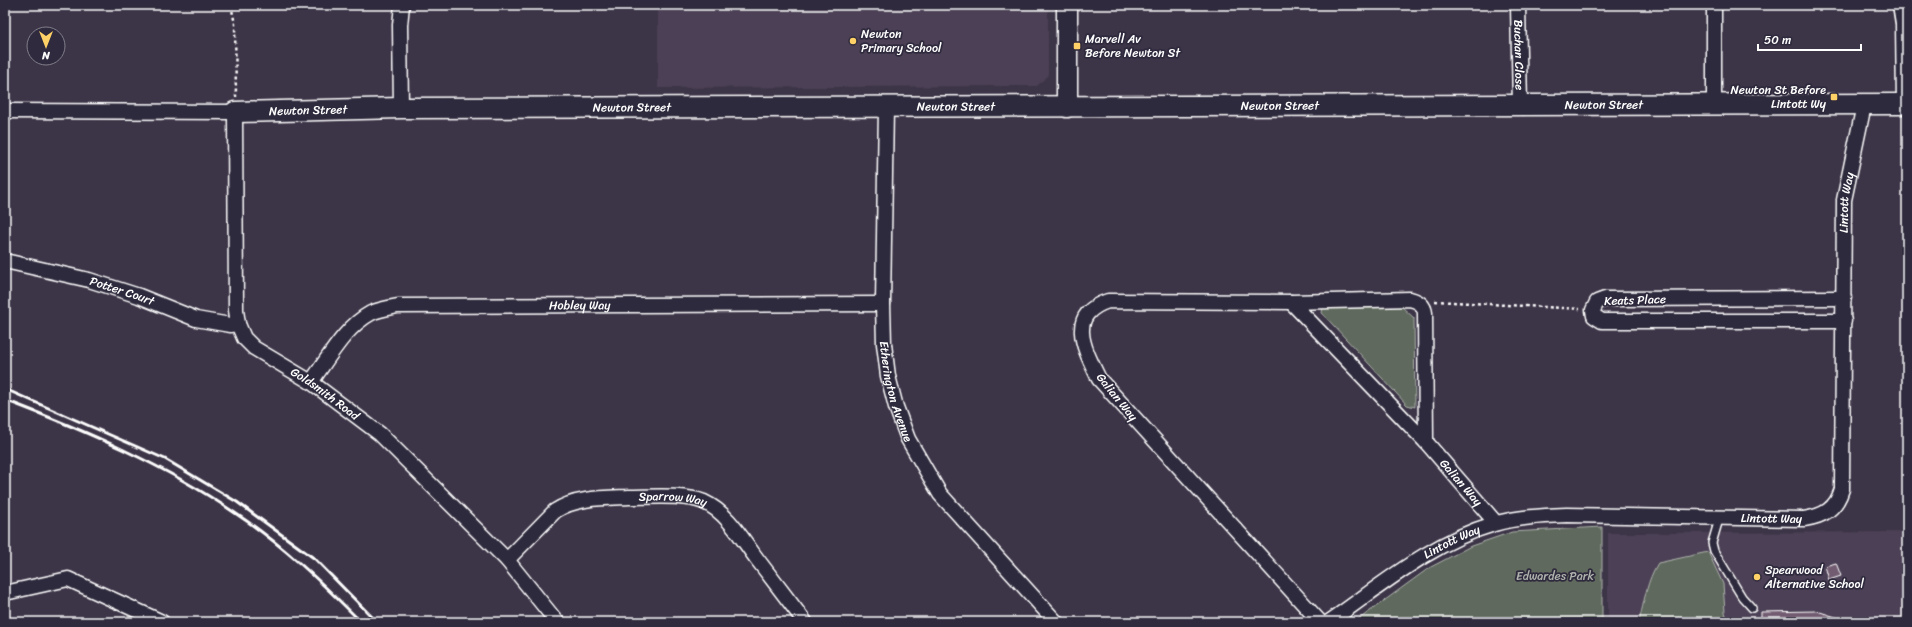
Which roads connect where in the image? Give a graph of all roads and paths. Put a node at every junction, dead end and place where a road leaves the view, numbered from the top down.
1 (231, 5) edge
2 (402, 5) edge
3 (1067, 5) edge
4 (1518, 5) edge
5 (1714, 5) edge
6 (1900, 5) edge
7 (1905, 104) edge
8 (1714, 105) junction
9 (1864, 105) junction
10 (1520, 106) junction
11 (886, 107) junction
12 (1067, 107) junction
13 (401, 108) junction
14 (5, 111) edge
15 (235, 112) junction
16 (5, 261) edge
17 (1844, 298) junction
18 (1291, 302) junction
19 (883, 304) junction
20 (1421, 304) junction
21 (1593, 310) junction
22 (1844, 320) junction
23 (238, 324) junction
24 (311, 382) junction
25 (1426, 442) junction
26 (1720, 516) junction
27 (1496, 523) junction
28 (507, 560) junction
29 (5, 593) edge
30 (1752, 608) dead end
31 (162, 622) edge
32 (557, 622) edge
33 (805, 622) edge
34 (1056, 622) edge
35 (1320, 622) edge
36 (1329, 622) edge

1 - 15 path
2 - 13 street
3 - 12 street
4 - 10 street, Buchan Close
5 - 8 street
6 - 7 street
7 - 9 street, Newton Street
8 - 9 street, Newton Street
8 - 10 street, Newton Street
9 - 17 street, Lintott Way
10 - 12 street, Newton Street
11 - 12 street, Newton Street
11 - 13 street, Newton Street
11 - 19 street, Etherington Avenue
13 - 15 street, Newton Street
14 - 15 street, Newton Street
15 - 23 street, Goldsmith Road
16 - 23 street, Potter Court
17 - 21 street, Keats Place
17 - 22 street, Lintott Way
18 - 20 street, Galian Way
18 - 25 street, Galian Way
18 - 35 street, Galian Way
19 - 24 street, Hobley Way
19 - 34 street, Etherington Avenue
20 - 21 path
20 - 25 street
21 - 22 street, Keats Place
22 - 26 street, Lintott Way
23 - 24 street, Goldsmith Road
24 - 28 street, Goldsmith Road
25 - 27 street, Galian Way
26 - 27 street, Lintott Way
26 - 30 lane
27 - 36 street, Lintott Way
28 - 32 street, Goldsmith Road
28 - 33 street, Sparrow Way
29 - 31 street

